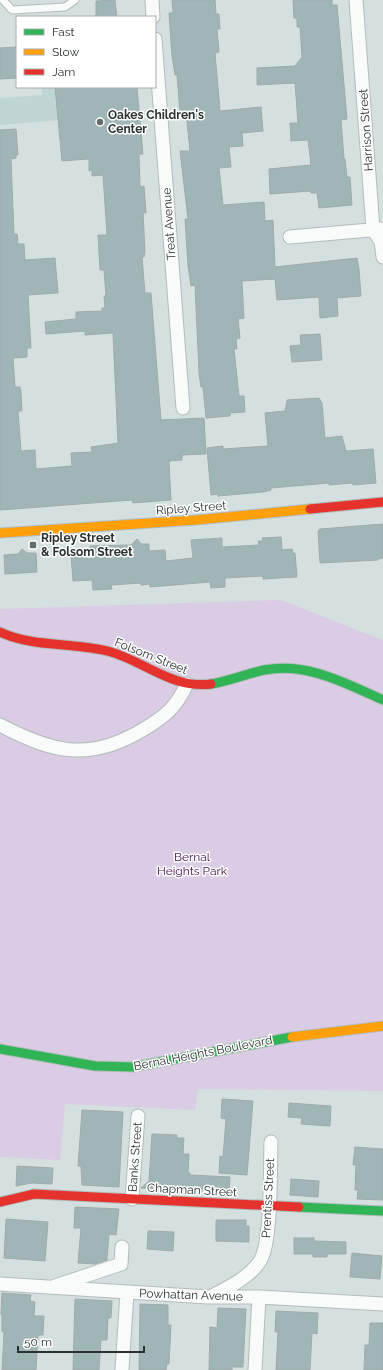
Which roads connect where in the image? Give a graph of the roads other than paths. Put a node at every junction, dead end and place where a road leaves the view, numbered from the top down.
1 (3, 0) edge
2 (75, 0) edge
3 (152, 0) edge
4 (356, 0) edge
5 (153, 16) edge
6 (156, 53) edge
7 (378, 229) edge
8 (290, 237) dead end
9 (383, 257) edge
10 (183, 408) dead end
11 (383, 502) edge
12 (0, 533) edge
13 (0, 632) edge
14 (187, 684) junction
15 (383, 700) edge
16 (0, 725) edge
17 (383, 1026) edge
18 (0, 1049) edge
19 (138, 1116) dead end
20 (271, 1142) dead end
21 (132, 1199) junction
22 (0, 1202) edge
23 (268, 1205) junction
24 (383, 1211) edge
25 (122, 1247) dead end
26 (0, 1284) edge
27 (50, 1287) junction
28 (127, 1292) junction
29 (259, 1297) junction
30 (208, 1298) junction
31 (383, 1304) edge
32 (122, 1370) edge
33 (255, 1370) edge

1 - 2 lane
3 - 5 street
4 - 7 street, Harrison Street
6 - 10 street, Treat Avenue
7 - 8 street
7 - 9 street, Harrison Street
11 - 12 street, Ripley Street
13 - 14 street, Folsom Street
14 - 15 street, Folsom Street
14 - 16 street
17 - 18 street, Bernal Heights Boulevard
19 - 21 street, Banks Street
20 - 23 street, Prentiss Street
21 - 22 street, Chapman Street
21 - 23 street, Chapman Street
23 - 24 street, Chapman Street
23 - 30 street, Prentiss Street
25 - 27 street
26 - 27 street, Powhattan Avenue
27 - 28 street, Powhattan Avenue
28 - 30 street, Powhattan Avenue
28 - 32 street
29 - 30 street, Powhattan Avenue
29 - 31 street, Powhattan Avenue
29 - 33 street

